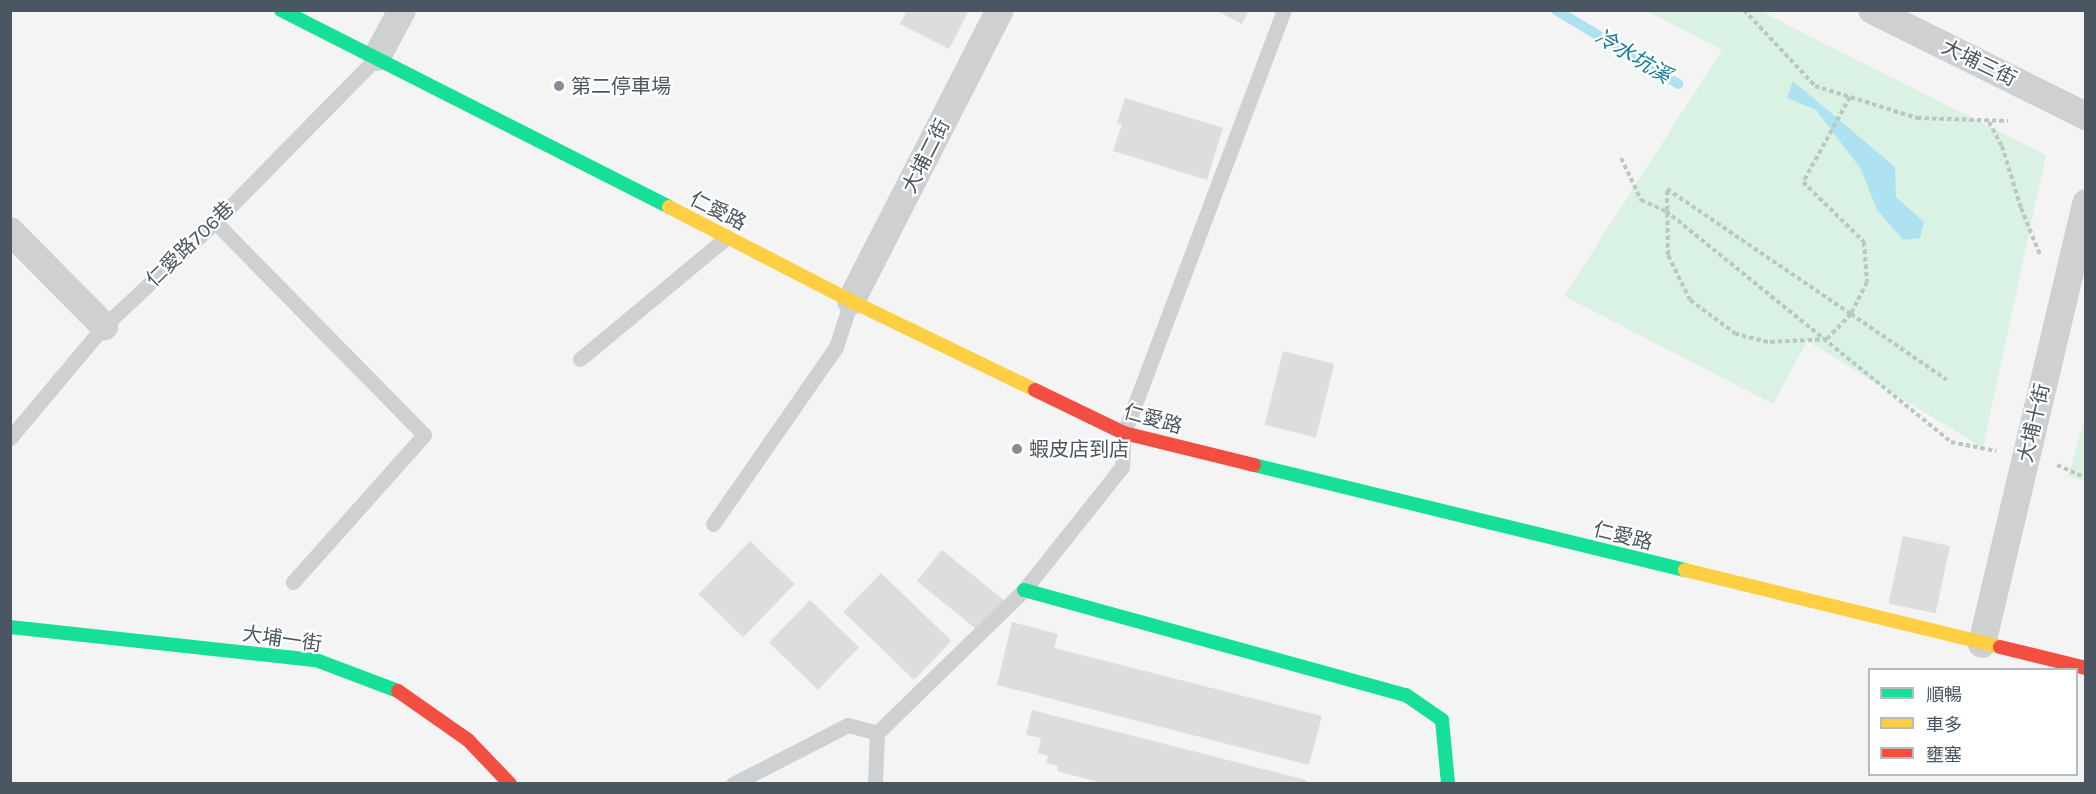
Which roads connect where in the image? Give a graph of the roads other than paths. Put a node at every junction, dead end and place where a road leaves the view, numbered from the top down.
1 (281, 10) edge
2 (402, 10) edge
3 (1000, 10) edge
4 (1284, 10) edge
5 (1872, 10) edge
6 (377, 57) junction
7 (2085, 116) edge
8 (2085, 203) edge
9 (215, 222) junction
10 (10, 231) edge
11 (727, 237) junction
12 (851, 302) junction
13 (104, 326) junction
14 (580, 359) dead end
15 (1124, 433) junction
16 (10, 438) edge
17 (713, 524) dead end
18 (293, 582) dead end
19 (1024, 590) junction
20 (10, 627) edge
21 (1982, 644) junction
22 (2085, 668) edge
23 (877, 734) junction
24 (510, 783) edge
25 (733, 783) edge
26 (875, 783) edge
27 (1448, 783) edge

1 - 6 street, 仁愛路
2 - 6 street
3 - 12 street, 大埔二街
4 - 15 lane
5 - 7 street, 大埔三街
6 - 9 lane, 仁愛路706巷
6 - 11 street, 仁愛路
8 - 21 street, 大埔十街
9 - 13 lane, 仁愛路706巷
9 - 18 lane
10 - 13 street
11 - 12 street, 仁愛路
11 - 14 lane
12 - 15 street, 仁愛路
12 - 17 lane
13 - 16 lane, 仁愛路706巷
15 - 19 lane
15 - 21 street, 仁愛路
19 - 23 lane
19 - 27 street
20 - 24 street, 大埔一街
21 - 22 street, 仁愛路
23 - 25 lane
23 - 26 lane

